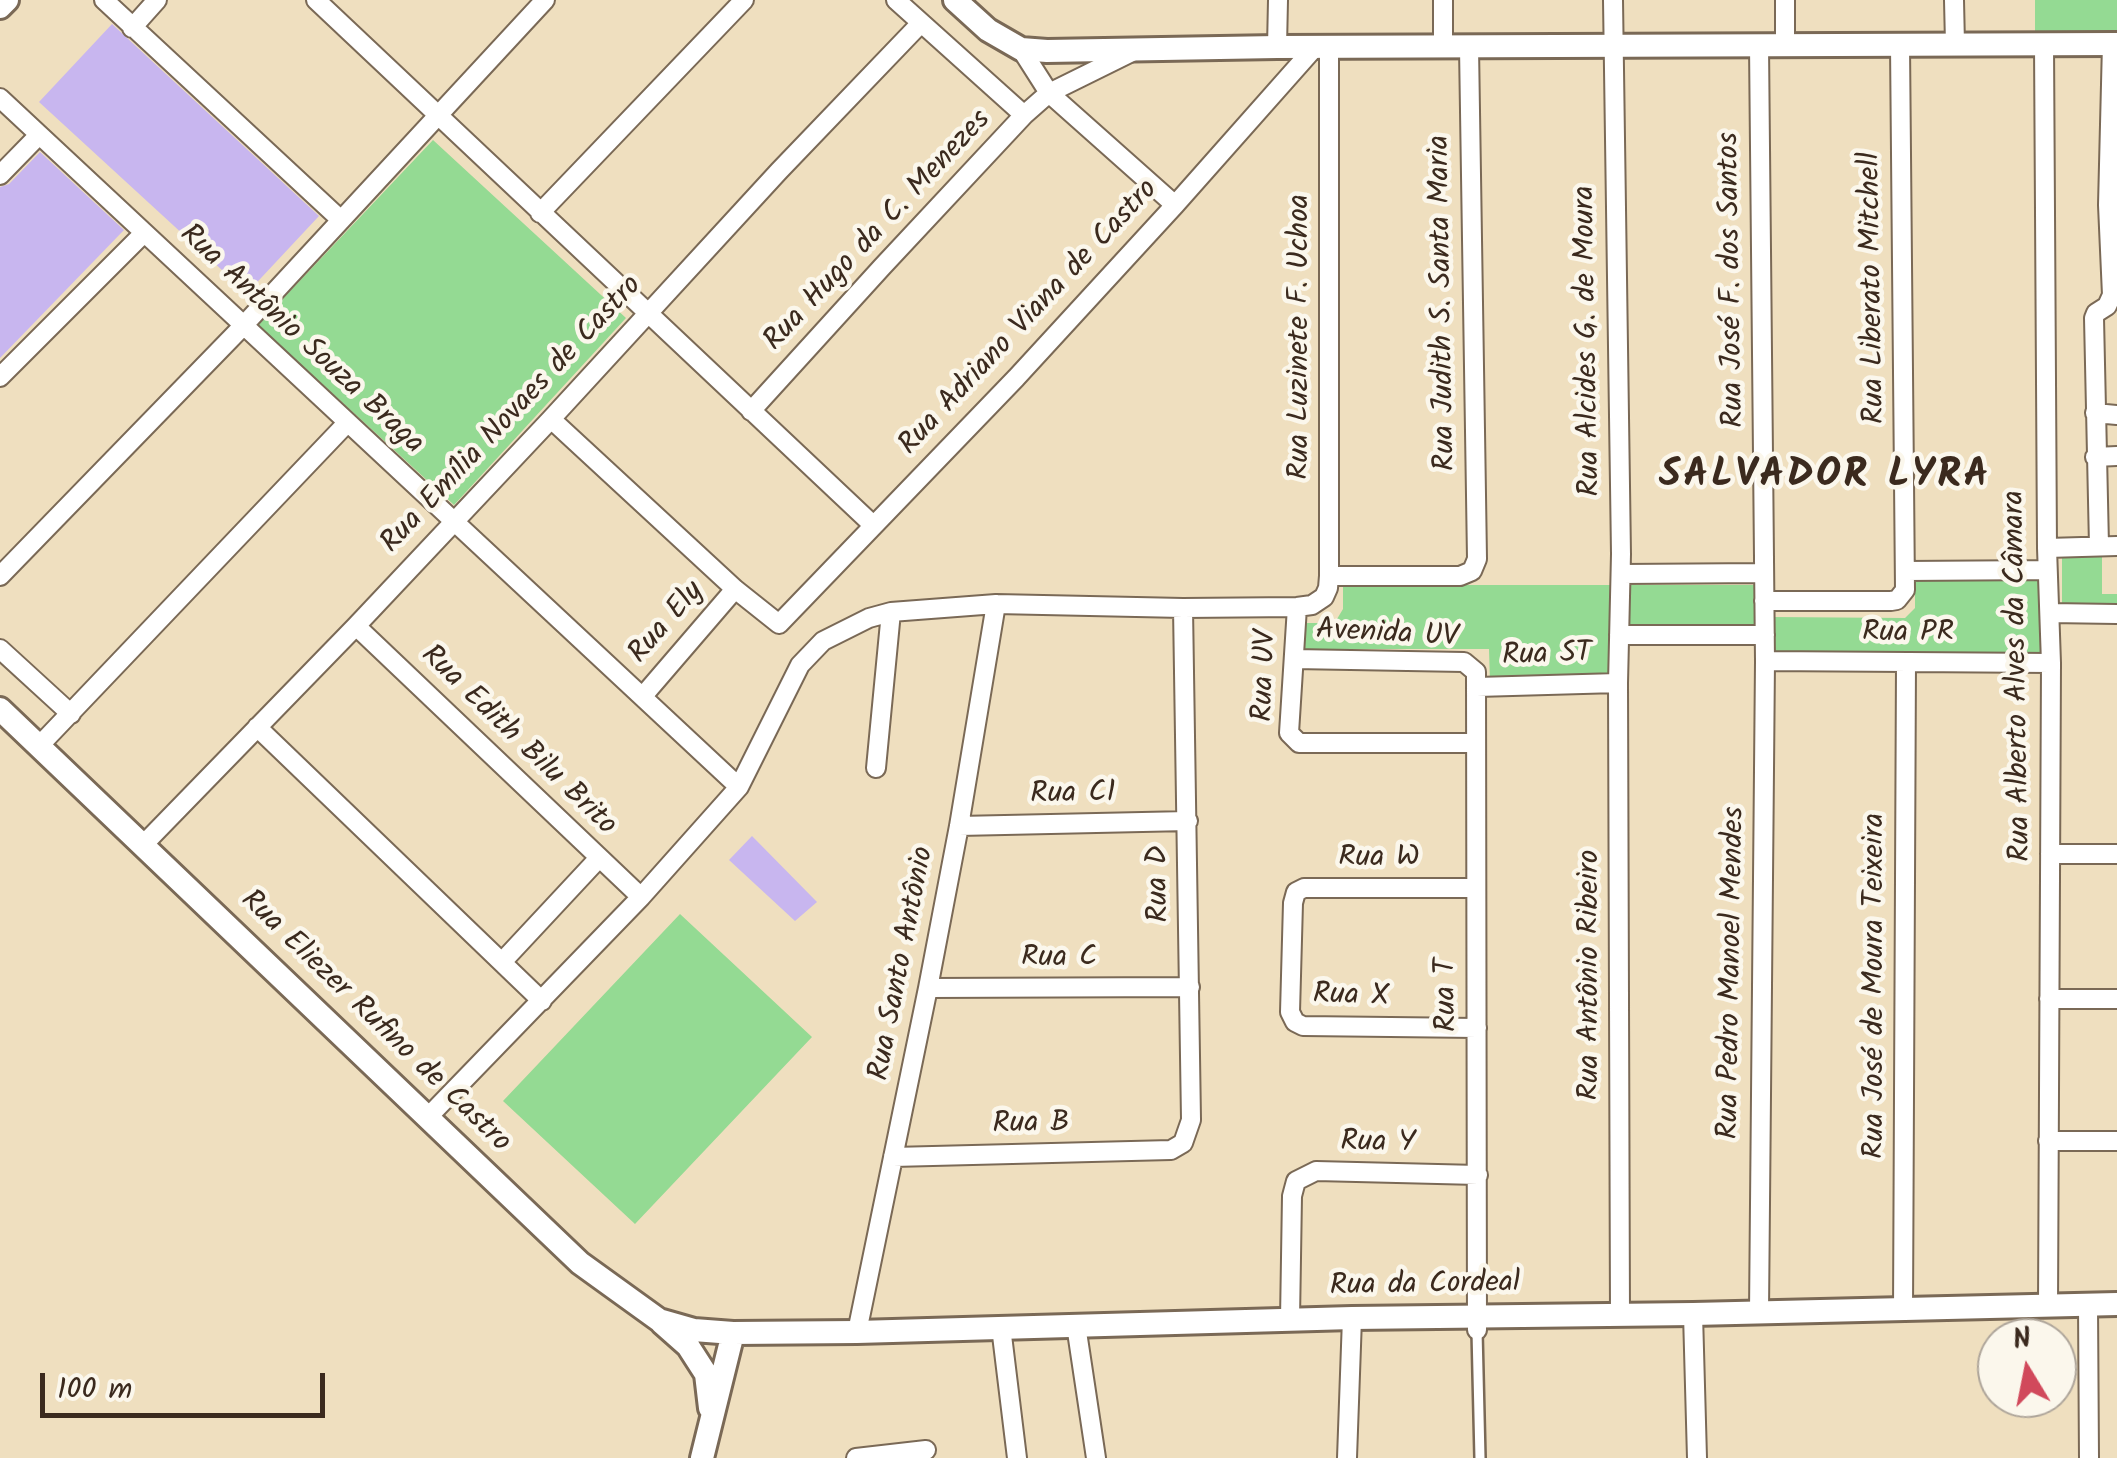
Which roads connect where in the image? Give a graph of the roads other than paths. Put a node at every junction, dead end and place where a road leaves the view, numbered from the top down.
1 (7, 0) edge
2 (104, 0) edge
3 (158, 0) edge
4 (316, 0) edge
5 (744, 0) edge
6 (896, 0) edge
7 (955, 0) edge
8 (1278, 0) edge
9 (1443, 0) edge
10 (1612, 0) edge
11 (1784, 0) edge
12 (1954, 0) edge
13 (532, 4) edge
14 (0, 7) edge
15 (921, 24) junction
16 (132, 28) junction
17 (1954, 44) junction
18 (2044, 44) junction
19 (2115, 44) edge
20 (1759, 45) junction
21 (1784, 45) junction
22 (1900, 45) junction
23 (1469, 46) junction
24 (1612, 46) junction
25 (1277, 47) junction
26 (1322, 47) junction
27 (1443, 47) junction
28 (1022, 49) junction
29 (1137, 49) junction
30 (1049, 92) junction
31 (0, 98) edge
32 (1024, 115) junction
33 (438, 116) junction
34 (39, 135) junction
35 (0, 175) edge
36 (1175, 205) junction
37 (540, 213) junction
38 (340, 220) junction
39 (144, 233) junction
40 (646, 314) junction
41 (244, 326) junction
42 (0, 378) edge
43 (751, 411) junction
44 (2095, 413) junction
45 (2117, 415) edge
46 (551, 419) junction
47 (347, 424) junction
48 (2096, 456) junction
49 (2117, 456) edge
50 (452, 520) junction
51 (872, 526) junction
52 (2108, 546) edge
53 (2047, 548) junction
54 (2048, 570) junction
55 (1621, 574) junction
56 (1764, 574) junction
57 (0, 576) edge
58 (1329, 576) junction
59 (1905, 580) junction
60 (735, 589) junction
61 (1764, 601) junction
62 (996, 604) junction
63 (1297, 607) junction
64 (1183, 608) junction
65 (891, 612) junction
66 (2050, 613) junction
67 (2117, 614) edge
68 (356, 626) junction
69 (1619, 635) junction
70 (1765, 635) junction
71 (0, 649) edge
72 (1294, 659) junction
73 (1765, 660) junction
74 (1906, 663) junction
75 (2050, 663) junction
76 (1476, 679) junction
77 (1618, 683) junction
78 (643, 696) junction
79 (0, 710) edge
80 (71, 714) junction
81 (257, 727) junction
82 (1476, 744) junction
83 (39, 746) junction
84 (876, 768) dead end
85 (740, 787) junction
86 (1188, 821) junction
87 (959, 826) junction
88 (144, 844) junction
89 (2050, 854) junction
90 (2117, 854) edge
91 (599, 858) junction
92 (1475, 888) junction
93 (641, 897) junction
94 (502, 962) junction
95 (928, 988) junction
96 (1190, 988) junction
97 (2050, 998) junction
98 (2117, 999) edge
99 (542, 1001) junction
100 (1290, 1012) joint
101 (1478, 1028) junction
102 (429, 1116) junction
103 (2048, 1140) junction
104 (2117, 1141) edge
105 (1171, 1150) joint
106 (892, 1157) junction
107 (1478, 1175) junction
108 (2117, 1304) edge
109 (2088, 1305) junction
110 (2048, 1306) junction
111 (1903, 1310) junction
112 (1759, 1311) junction
113 (1620, 1314) junction
114 (1693, 1314) junction
115 (1352, 1318) junction
116 (659, 1320) junction
117 (1290, 1320) junction
118 (1478, 1323) junction
119 (1076, 1325) junction
120 (1001, 1327) junction
121 (734, 1332) junction
122 (856, 1332) junction
123 (712, 1420) junction
124 (926, 1450) dead end
125 (702, 1458) edge
126 (856, 1458) edge
127 (1017, 1458) edge
128 (1096, 1458) edge
129 (1347, 1458) edge
130 (1480, 1458) edge
131 (1697, 1458) edge
132 (2075, 1458) edge
133 (2089, 1458) edge

1 - 14 street
2 - 16 street
3 - 16 street
4 - 33 street
5 - 37 street
6 - 15 street
7 - 28 street
8 - 25 street
9 - 27 street
10 - 24 street
11 - 21 street
12 - 17 street
13 - 33 street
15 - 32 street
15 - 40 street, Rua Emília Novaes de Castro
16 - 38 street
17 - 18 street
17 - 22 street
18 - 19 street
18 - 53 street, Rua Alberto Alves da Câmara
19 - 44 street
20 - 21 street
20 - 24 street
20 - 56 street, Rua José F. dos Santos
21 - 22 street
22 - 59 street, Rua Liberato Mitchell
23 - 24 street
23 - 27 street
23 - 58 street, Rua Judith S. Santa Maria
24 - 55 street, Rua Alcides G. de Moura
25 - 26 street
25 - 29 street
26 - 27 street
26 - 36 street, Rua Adriano Viana de Castro
26 - 58 street, Rua Luzinete F. Uchoa
28 - 29 street
28 - 30 street
29 - 30 street, Rua Hugo da C. Menezes
30 - 32 street, Rua Hugo da C. Menezes
30 - 36 street
31 - 34 street, Rua Antônio Souza Braga
32 - 43 street, Rua Hugo da C. Menezes
33 - 37 street
33 - 38 street
34 - 35 street
34 - 39 street, Rua Antônio Souza Braga
36 - 51 street, Rua Adriano Viana de Castro
37 - 40 street
38 - 41 street
39 - 41 street, Rua Antônio Souza Braga
39 - 42 street
40 - 43 street
40 - 46 street, Rua Emília Novaes de Castro
41 - 47 street, Rua Antônio Souza Braga
41 - 57 street
43 - 51 street
44 - 45 street
44 - 48 street
46 - 50 street, Rua Emília Novaes de Castro
46 - 60 street
47 - 50 street, Rua Antônio Souza Braga
47 - 80 street
48 - 49 street
48 - 52 street
50 - 68 street, Rua Emília Novaes de Castro
50 - 78 street, Rua Antônio Souza Braga
51 - 60 street, Rua Adriano Viana de Castro
52 - 53 street
53 - 54 street, Rua Alberto Alves da Câmara
54 - 59 street
54 - 66 street, Rua Alberto Alves da Câmara
55 - 56 street
55 - 69 street, Rua Alcides G. de Moura
56 - 61 street, Rua José F. dos Santos
58 - 63 street
59 - 61 street
60 - 78 street, Rua Ely
61 - 70 street, Rua José F. dos Santos
62 - 64 street
62 - 65 street
62 - 87 street, Rua Santo Antônio
63 - 64 street
63 - 72 street, Rua UV
64 - 86 street, Rua D
65 - 84 street
65 - 85 street
66 - 67 street
66 - 75 street, Rua Alberto Alves da Câmara
68 - 81 street, Rua Emília Novaes de Castro
68 - 91 street, Rua Edith Bilu Brito
69 - 70 street
69 - 77 street, Rua Antônio Ribeiro
70 - 73 street, Rua Pedro Manoel Mendes
71 - 80 street
72 - 76 street, Avenida UV
72 - 82 street, Rua UV
73 - 74 street, Rua PR
73 - 112 street, Rua Pedro Manoel Mendes
74 - 75 street, Rua PR
74 - 111 street, Rua José de Moura Teixeira
75 - 89 street, Rua Alberto Alves da Câmara
76 - 77 street, Rua ST
76 - 82 street, Rua T
77 - 113 street, Rua Antônio Ribeiro
78 - 85 street, Rua Antônio Souza Braga
79 - 83 street, Rua Eliezer Rufino de Castro
80 - 83 street
81 - 88 street, Rua Emília Novaes de Castro
81 - 94 street
82 - 92 street, Rua T
83 - 88 street, Rua Eliezer Rufino de Castro
85 - 93 street
86 - 87 street, Rua C1
86 - 96 street, Rua D
87 - 95 street, Rua Santo Antônio
88 - 102 street, Rua Eliezer Rufino de Castro
89 - 90 street
89 - 97 street, Rua Alberto Alves da Câmara
91 - 93 street, Rua Edith Bilu Brito
91 - 94 street
92 - 100 street, Rua W
92 - 101 street, Rua T
93 - 99 street
94 - 99 street
95 - 96 street, Rua C
95 - 106 street, Rua Santo Antônio
96 - 105 street, Rua D
97 - 98 street
97 - 103 street, Rua Alberto Alves da Câmara
99 - 102 street
100 - 101 street, Rua X
101 - 107 street, Rua T
102 - 116 street, Rua Eliezer Rufino de Castro
103 - 104 street
103 - 110 street, Rua Alberto Alves da Câmara
105 - 106 street, Rua B
106 - 122 street, Rua Santo Antônio
107 - 117 street, Rua Y
107 - 118 street, Rua T
108 - 109 street, Rua da Cordeal
109 - 110 street, Rua da Cordeal
109 - 133 street
110 - 111 street, Rua da Cordeal
111 - 112 street, Rua da Cordeal
112 - 114 street, Rua da Cordeal
113 - 114 street, Rua da Cordeal
113 - 118 street, Rua da Cordeal
114 - 131 street
115 - 117 street, Rua da Cordeal
115 - 118 street, Rua da Cordeal
115 - 129 street
116 - 121 street, Rua Eliezer Rufino de Castro
116 - 123 street
117 - 119 street, Rua da Cordeal
118 - 130 lane
119 - 120 street, Rua da Cordeal
119 - 128 street
120 - 122 street, Rua da Cordeal
120 - 127 street
121 - 122 street, Rua da Cordeal
121 - 123 street
123 - 125 street
124 - 126 street
132 - 133 street

